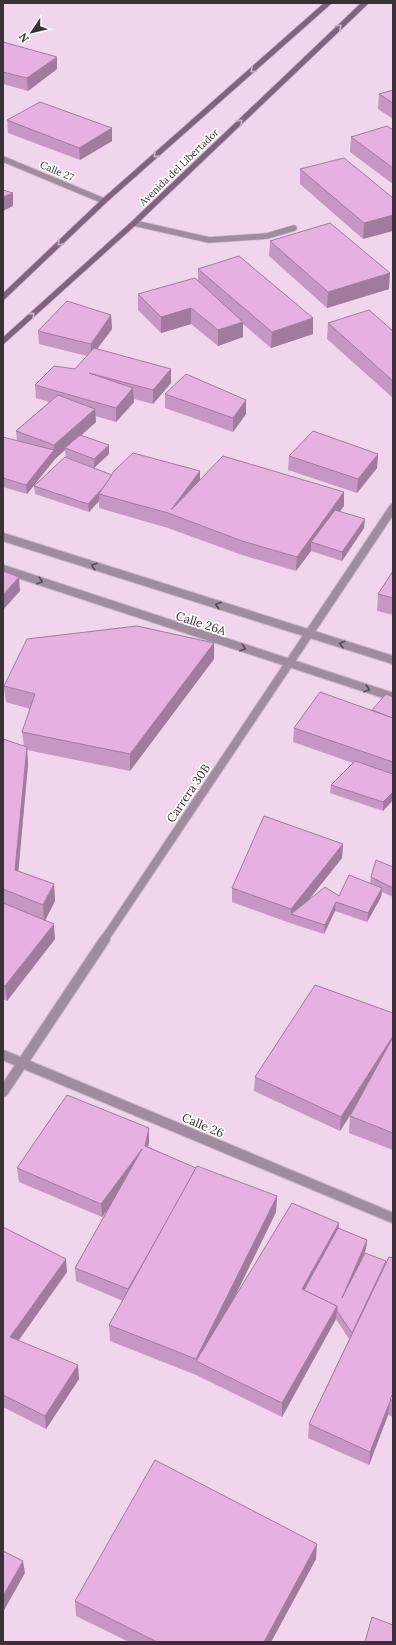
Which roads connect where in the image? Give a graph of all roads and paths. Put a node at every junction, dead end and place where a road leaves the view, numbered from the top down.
1 (328, 3) edge
2 (365, 3) edge
3 (3, 158) edge
4 (104, 201) junction
5 (134, 223) junction
6 (294, 228) dead end
7 (3, 297) edge
8 (3, 341) edge
9 (393, 508) edge
10 (3, 537) edge
11 (3, 568) edge
12 (308, 634) junction
13 (393, 660) edge
14 (289, 664) junction
15 (393, 697) edge
16 (3, 1055) edge
17 (22, 1062) junction
18 (3, 1092) edge
19 (393, 1218) edge

1 -> 4 main road, Avenida del Libertador
5 -> 2 main road, Avenida del Libertador
3 - 4 street, Calle 27
4 -> 7 main road, Avenida del Libertador
5 - 6 street
8 -> 5 main road, Avenida del Libertador
9 - 12 street, Carrera 30B
12 -> 10 street, Calle 26A
11 -> 14 street, Calle 26A
13 -> 12 street, Calle 26A
12 - 14 street, Carrera 30B
14 -> 15 street, Calle 26A
14 - 17 street, Carrera 30B
16 - 17 street, Calle 26
17 - 18 street, Carrera 30B
17 - 19 street, Calle 26

